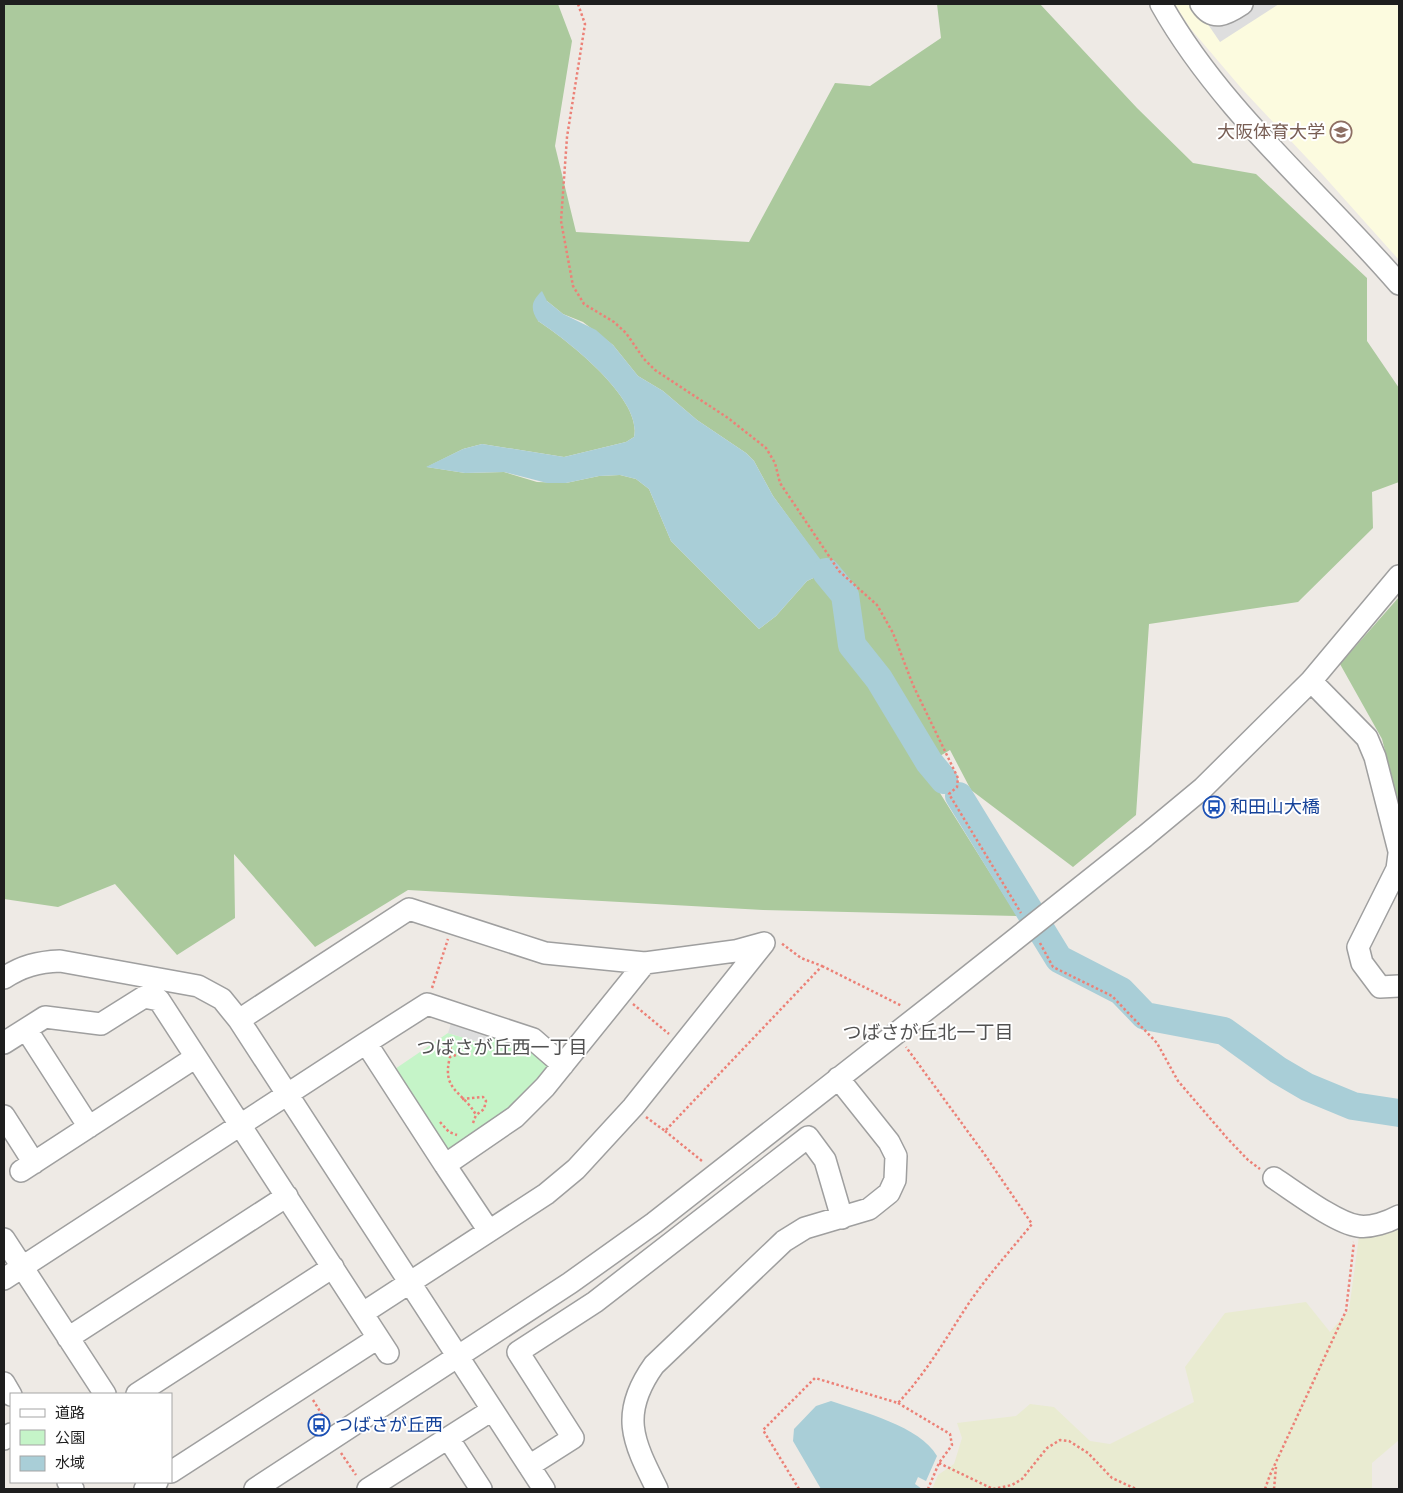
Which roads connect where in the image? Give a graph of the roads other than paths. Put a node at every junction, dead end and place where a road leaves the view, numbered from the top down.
1 (1162, 4) edge
2 (1200, 4) edge
3 (1242, 4) edge
4 (1399, 284) edge
5 (1399, 576) edge
6 (1311, 681) junction
7 (1399, 852) edge
8 (644, 963) junction
9 (4, 976) edge
10 (1399, 986) edge
11 (239, 1020) junction
12 (26, 1029) junction
13 (4, 1043) edge
14 (366, 1043) junction
15 (196, 1057) junction
16 (563, 1065) junction
17 (838, 1078) junction
18 (287, 1094) junction
19 (4, 1116) edge
20 (240, 1124) junction
21 (89, 1127) junction
22 (445, 1164) junction
23 (1274, 1178) road end
24 (287, 1196) junction
25 (1399, 1216) edge
26 (842, 1218) junction
27 (489, 1231) junction
28 (4, 1239) edge
29 (22, 1267) junction
30 (332, 1267) junction
31 (4, 1279) edge
32 (410, 1282) junction
33 (362, 1313) junction
34 (68, 1338) junction
35 (458, 1358) junction
36 (104, 1393) edge
37 (139, 1393) edge
38 (492, 1410) junction
39 (448, 1438) junction
40 (529, 1466) junction
41 (172, 1471) edge
42 (374, 1485) edge
43 (255, 1489) edge
44 (481, 1489) edge
45 (544, 1489) edge
46 (657, 1489) edge

1 - 4 street
2 - 3 street
5 - 6 street
6 - 7 street
6 - 17 street, bridge
7 - 10 street
8 - 11 street
8 - 16 street
8 - 27 street
9 - 11 street
11 - 18 street
12 - 13 street
12 - 15 street
12 - 21 street
14 - 16 street
14 - 18 street
14 - 22 street
15 - 20 street
15 - 21 street
16 - 22 street
17 - 26 street
17 - 35 street
18 - 20 street
18 - 32 street
19 - 21 street
20 - 24 street
20 - 29 street
22 - 27 street
23 - 25 street
24 - 30 street
24 - 34 street
26 - 40 street
26 - 46 street
27 - 32 street
28 - 29 street
29 - 31 street
29 - 34 street
30 - 33 street
30 - 37 street
32 - 33 street
32 - 35 street
33 - 41 street
34 - 36 street
35 - 38 street
35 - 43 street
38 - 39 street
38 - 40 street
39 - 42 street
39 - 44 street
40 - 45 street

